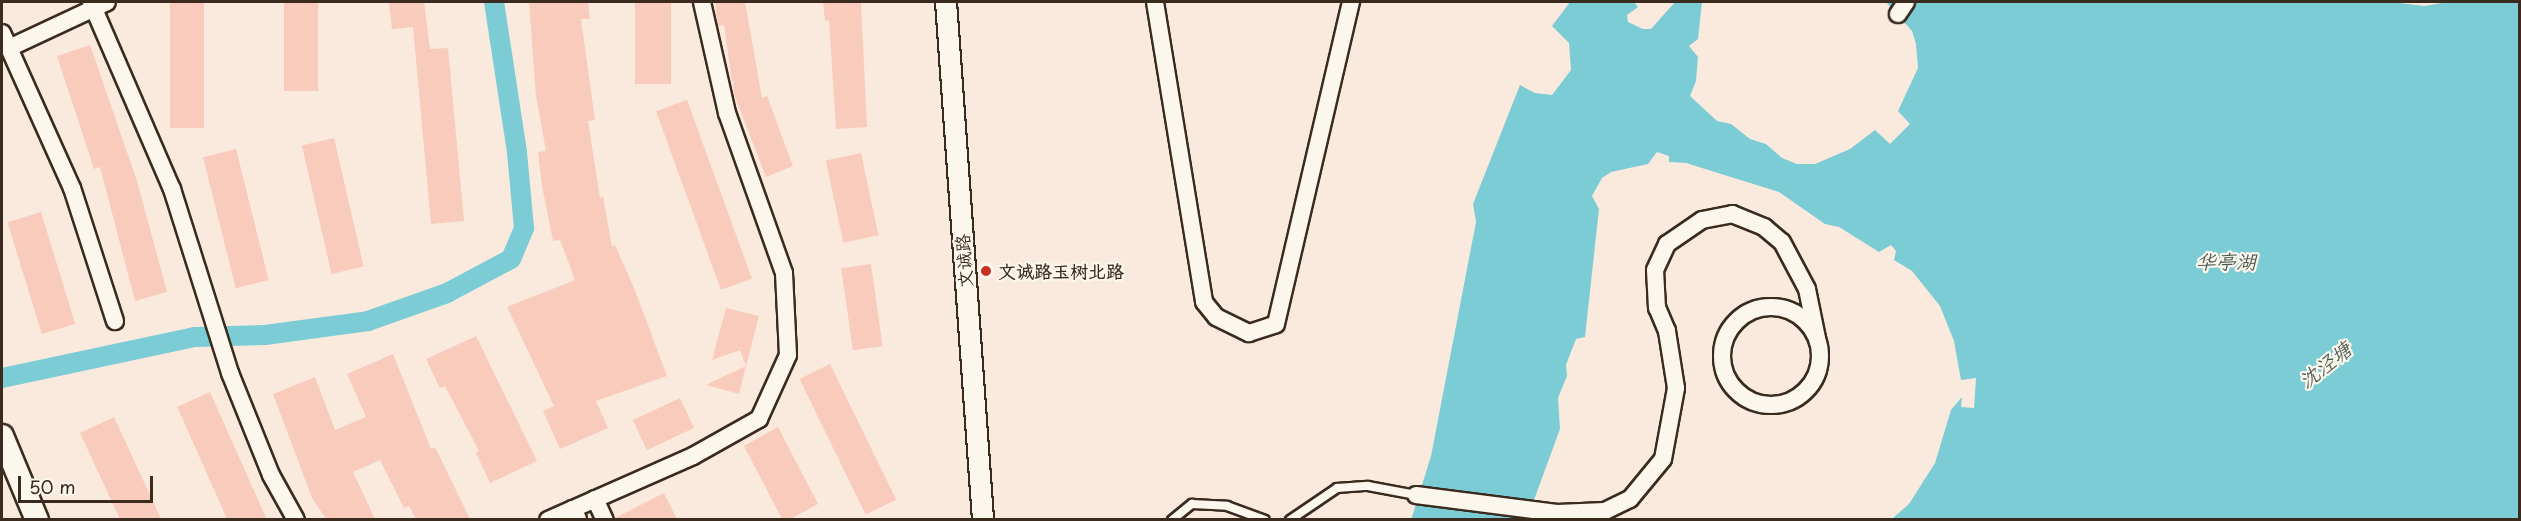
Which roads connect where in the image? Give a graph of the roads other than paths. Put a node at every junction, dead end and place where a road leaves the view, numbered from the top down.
1 (702, 2) edge
2 (946, 2) edge
3 (1155, 2) edge
4 (1351, 2) edge
5 (97, 3) edge
6 (5, 41) edge
7 (115, 321) dead end
8 (1817, 338) junction
9 (2, 436) edge
10 (1416, 495) joint
11 (595, 500) junction
12 (575, 514) edge
13 (37, 519) edge
14 (296, 519) edge
15 (548, 519) edge
16 (605, 519) edge
17 (983, 519) edge
18 (1172, 519) edge
19 (1265, 519) edge
20 (1290, 519) edge

1 - 11 street
2 - 17 street, 文诚路
3 - 4 street
5 - 6 street
5 - 14 street
6 - 7 street
8 - 8 street
8 - 10 street
9 - 13 main road
10 - 20 lane
11 - 12 street
11 - 16 street
12 - 15 street
18 - 19 lane

